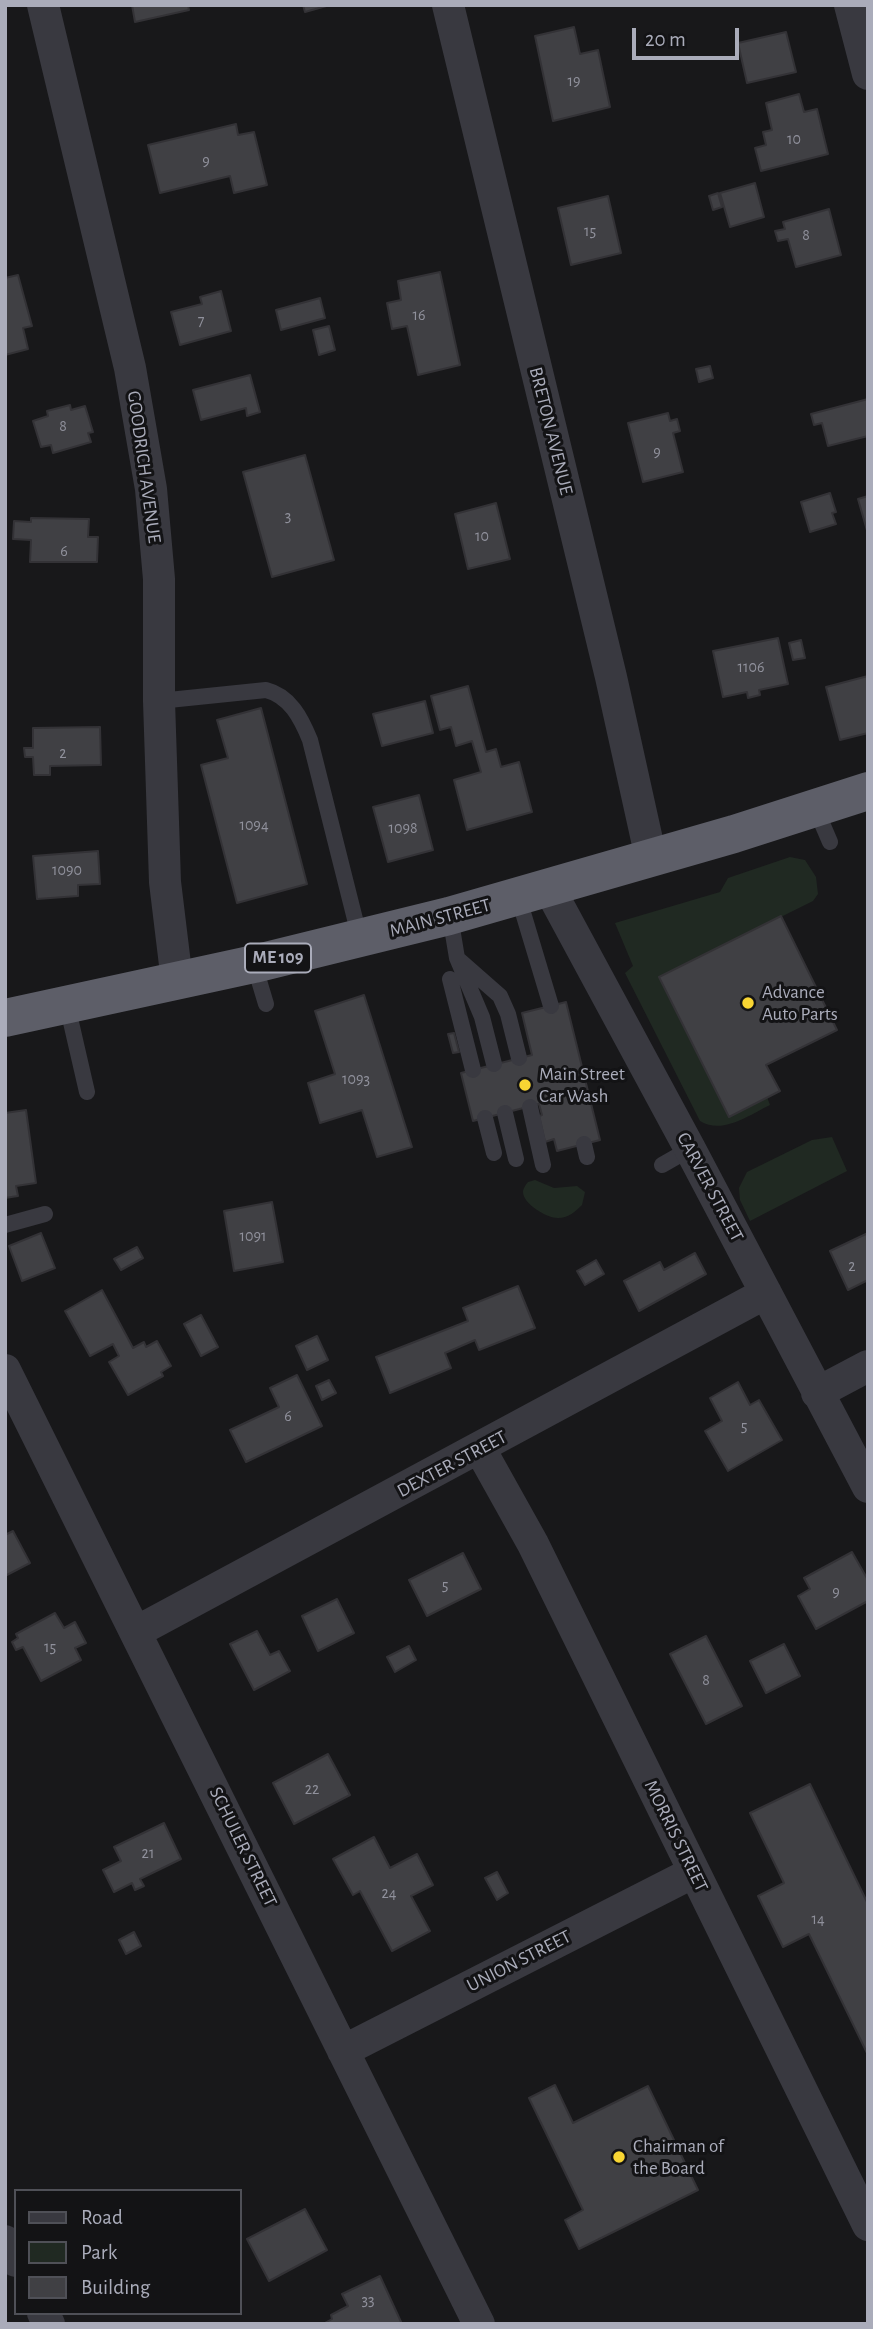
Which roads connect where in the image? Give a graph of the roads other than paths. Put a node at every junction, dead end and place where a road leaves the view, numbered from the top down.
1 (43, 5) edge
2 (448, 5) edge
3 (850, 5) edge
4 (868, 74) edge
5 (159, 701) junction
6 (868, 791) edge
7 (815, 807) junction
8 (830, 842) dead end
9 (651, 858) junction
10 (533, 892) junction
11 (449, 916) junction
12 (360, 939) junction
13 (457, 958) junction
14 (254, 964) junction
15 (450, 979) dead end
16 (177, 981) junction
17 (266, 1004) dead end
18 (67, 1005) junction
19 (551, 1006) dead end
20 (5, 1018) edge
21 (519, 1058) dead end
22 (494, 1064) dead end
23 (473, 1070) dead end
24 (87, 1092) dead end
25 (530, 1107) dead end
26 (505, 1113) dead end
27 (485, 1118) dead end
28 (494, 1153) dead end
29 (516, 1159) dead end
30 (700, 1160) junction
31 (543, 1165) dead end
32 (662, 1165) dead end
33 (45, 1214) dead end
34 (5, 1225) edge
35 (766, 1293) junction
36 (868, 1366) edge
37 (5, 1370) edge
38 (817, 1393) junction
39 (480, 1449) junction
40 (868, 1488) edge
41 (136, 1632) junction
42 (694, 1872) junction
43 (344, 2051) junction
44 (868, 2225) edge
45 (5, 2241) edge
46 (14, 2257) edge
47 (480, 2324) edge

1 - 5 street, GOODRICH AVENUE
2 - 9 street, BRETON AVENUE
3 - 4 street
5 - 12 lane
5 - 16 street, GOODRICH AVENUE
6 - 7 highway, MAIN STREET / ME 109
7 - 8 lane
7 - 9 highway, MAIN STREET / ME 109
9 - 10 highway, MAIN STREET / ME 109
10 - 11 highway, MAIN STREET / ME 109
10 - 19 lane
10 - 30 street, CARVER STREET
11 - 12 highway, MAIN STREET / ME 109
11 - 13 lane
12 - 14 highway, MAIN STREET / ME 109
13 - 21 lane
13 - 22 lane
14 - 16 highway, MAIN STREET / ME 109
14 - 17 lane
15 - 23 lane
16 - 18 highway, MAIN STREET / ME 109
18 - 20 highway, MAIN STREET / ME 109
18 - 24 lane
25 - 31 lane
26 - 29 lane
27 - 28 lane
30 - 32 lane
30 - 35 street, CARVER STREET
33 - 34 lane
35 - 38 street, CARVER STREET
35 - 39 street, DEXTER STREET
36 - 38 street
37 - 41 street, SCHULER STREET
38 - 40 street, CARVER STREET
39 - 41 street, DEXTER STREET
39 - 42 street, MORRIS STREET
41 - 43 street, SCHULER STREET
42 - 43 street, UNION STREET
42 - 44 street, MORRIS STREET
43 - 47 street, SCHULER STREET
45 - 46 street

